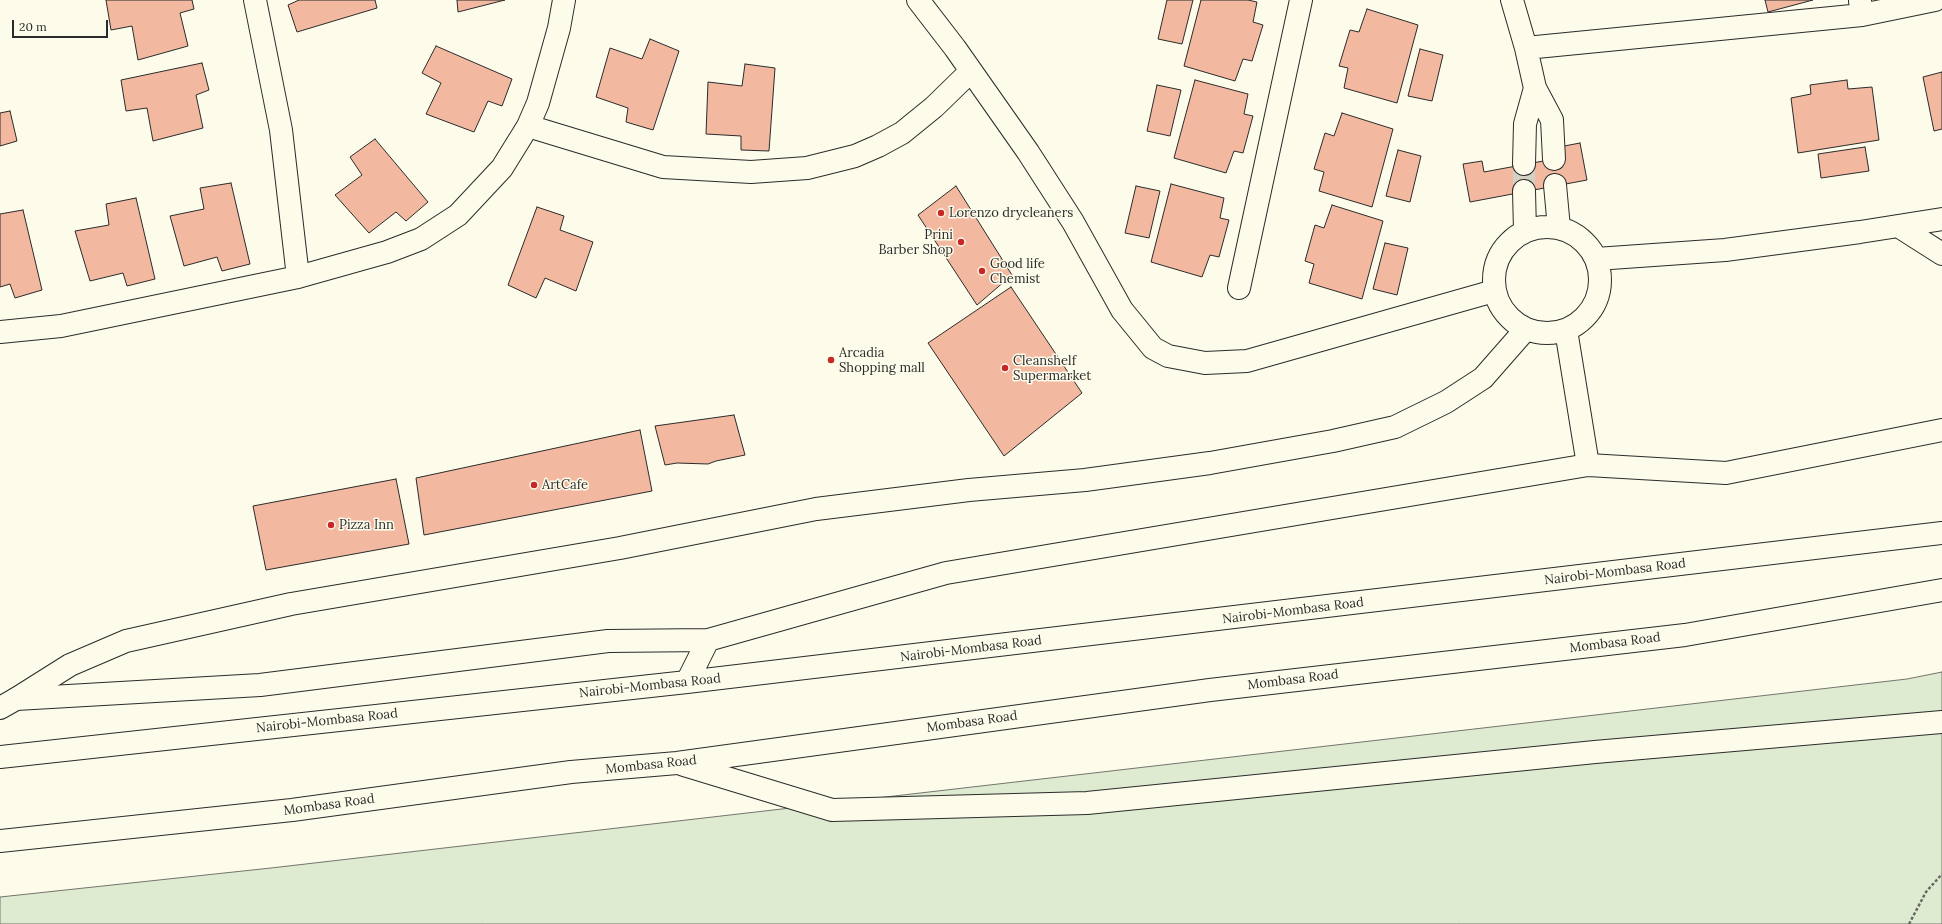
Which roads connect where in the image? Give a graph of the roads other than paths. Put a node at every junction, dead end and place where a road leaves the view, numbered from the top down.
1 (255, 0) edge
2 (564, 0) edge
3 (918, 0) edge
4 (1301, 0) edge
5 (1512, 0) edge
6 (1935, 0) edge
7 (1860, 7) edge
8 (1526, 48) junction
9 (971, 72) junction
10 (1535, 88) junction
11 (528, 126) junction
12 (1554, 159) dead end
13 (1524, 164) tunnel mouth
14 (1555, 185) dead end
15 (1524, 191) tunnel mouth
16 (1942, 219) edge
17 (1898, 226) junction
18 (1559, 228) junction
19 (1525, 231) junction
20 (1942, 254) edge
21 (1596, 259) junction
22 (298, 277) junction
23 (1239, 288) dead end
24 (1494, 291) junction
25 (1526, 329) junction
26 (1566, 330) junction
27 (0, 332) edge
28 (1942, 430) edge
29 (1588, 465) junction
30 (1942, 533) edge
31 (1942, 590) edge
32 (708, 640) junction
33 (688, 682) junction
34 (8, 703) edge
35 (1942, 722) edge
36 (0, 757) edge
37 (677, 763) junction
38 (0, 841) edge

1 - 22 main road
2 - 11 main road
3 - 9 main road
4 - 23 main road
5 - 8 main road
6 - 7 main road
7 - 8 main road
8 - 10 main road
9 - 11 main road
9 - 24 main road
10 - 12 main road
10 - 13 main road
11 - 22 main road
14 - 18 main road
15 - 19 main road
16 - 17 main road
17 - 20 main road
17 - 21 main road
18 - 19 main road
18 - 21 main road
19 - 24 main road
21 - 26 main road
22 - 27 main road
24 - 25 main road
25 - 26 main road
25 - 34 main road
26 - 29 main road
28 - 29 main road
29 - 32 main road
30 - 33 main road, Nairobi-Mombasa Road
31 - 37 main road, Mombasa Road
32 - 33 main road
32 - 34 main road
33 - 36 main road, Nairobi-Mombasa Road
35 - 37 main road
37 - 38 main road, Mombasa Road

